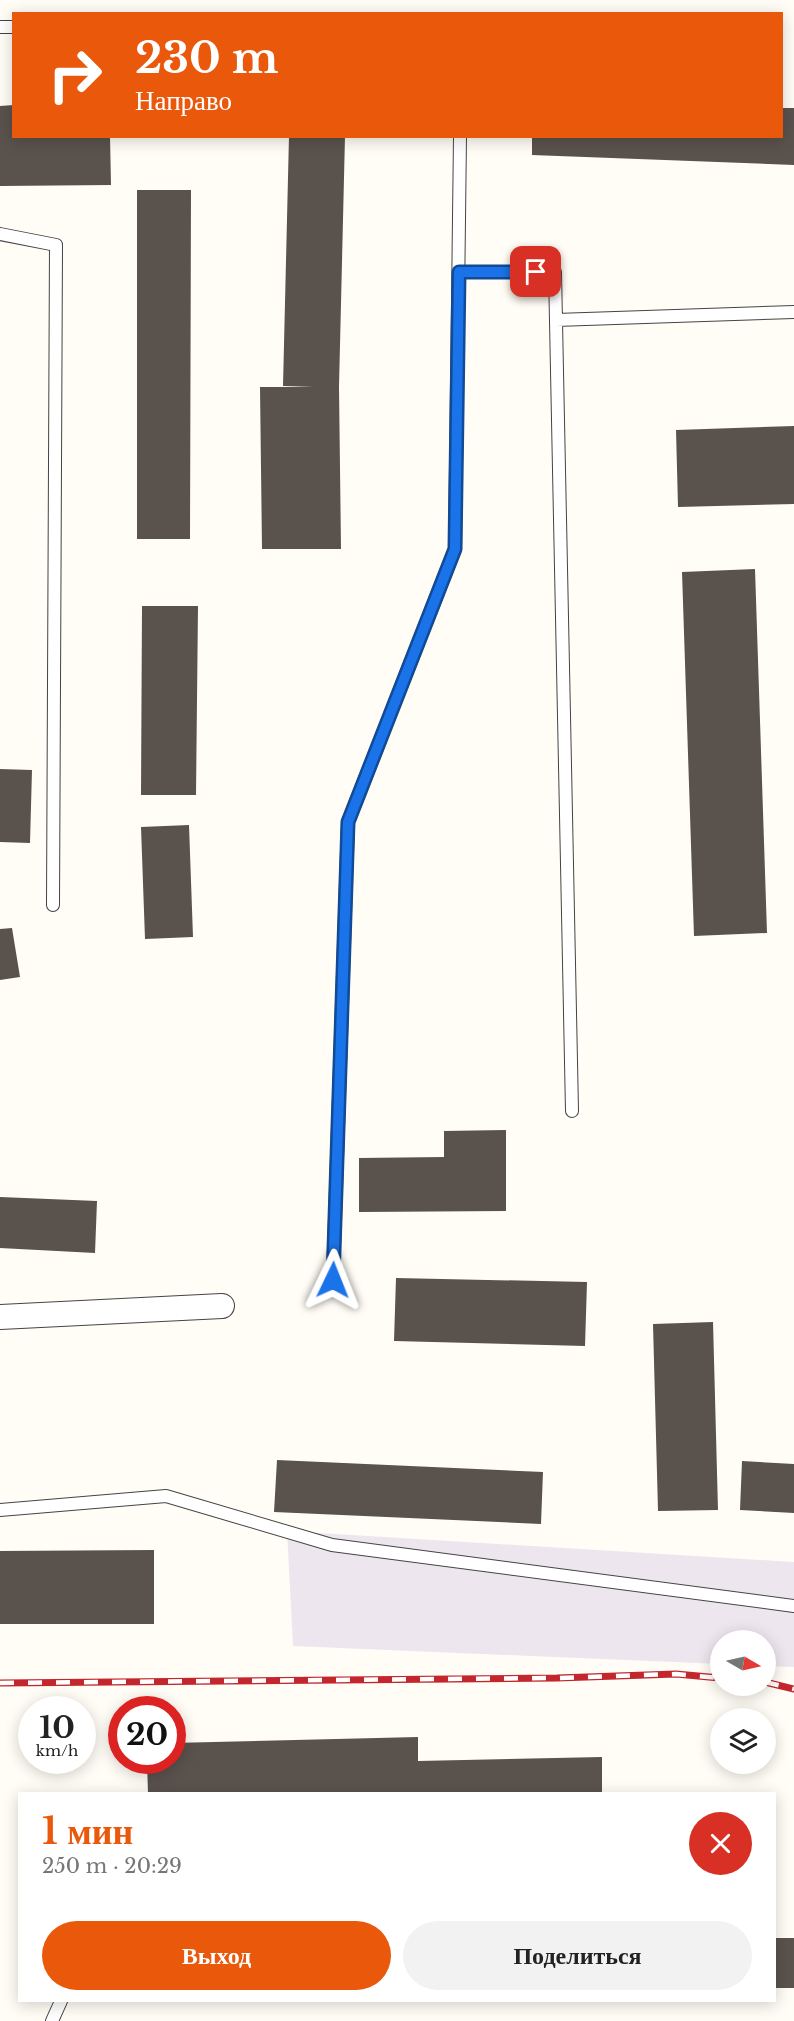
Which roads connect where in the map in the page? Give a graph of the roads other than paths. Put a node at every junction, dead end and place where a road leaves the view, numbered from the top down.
1 (460, 138) edge
2 (0, 234) edge
3 (459, 272) junction
4 (794, 312) edge
5 (556, 320) junction
6 (53, 905) dead end
7 (572, 1111) dead end
8 (333, 1280) dead end
9 (222, 1306) dead end
10 (0, 1317) edge
11 (0, 1510) edge
12 (794, 1606) edge
13 (61, 2002) edge
14 (52, 2021) edge

1 - 3 lane
2 - 6 lane
3 - 5 lane
3 - 8 lane
4 - 5 lane
5 - 7 lane
9 - 10 street
11 - 12 lane
13 - 14 lane

